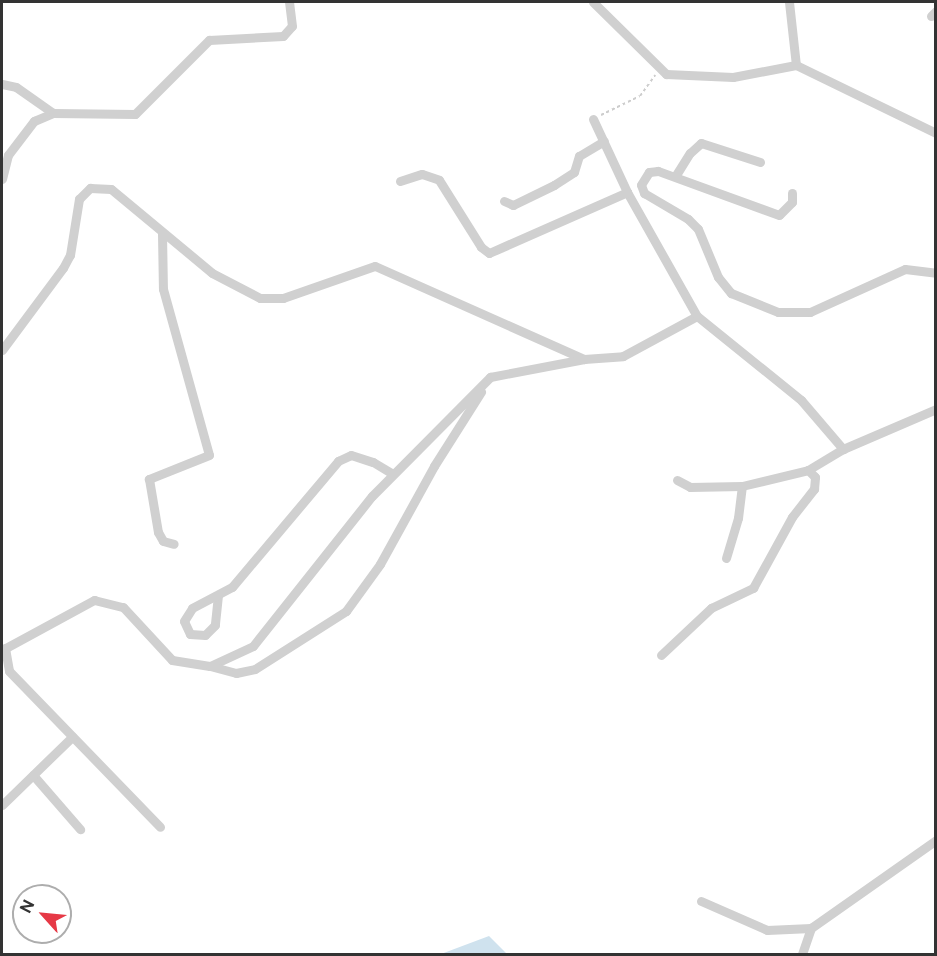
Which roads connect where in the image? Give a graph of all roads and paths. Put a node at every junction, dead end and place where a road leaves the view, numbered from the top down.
1 (289, 2) edge
2 (593, 2) edge
3 (789, 2) edge
4 (796, 65) junction
5 (658, 66) junction
6 (2, 84) edge
7 (53, 113) junction
8 (593, 118) joint
9 (936, 134) edge
10 (604, 141) junction
11 (760, 162) dead end
12 (676, 175) junction
13 (2, 179) edge
14 (400, 181) dead end
15 (627, 192) junction
16 (792, 193) dead end
17 (504, 201) dead end
18 (162, 234) junction
19 (936, 273) edge
20 (697, 316) junction
21 (2, 350) edge
22 (584, 358) junction
23 (490, 377) junction
24 (936, 410) edge
25 (843, 449) junction
26 (808, 470) junction
27 (393, 474) junction
28 (677, 480) dead end
29 (742, 486) junction
30 (174, 544) dead end
31 (726, 558) dead end
32 (218, 595) junction
33 (3, 649) edge
34 (661, 655) dead end
35 (210, 666) junction
36 (5, 674) edge
37 (72, 737) junction
38 (33, 775) junction
39 (2, 805) edge
40 (159, 827) dead end
41 (80, 830) dead end
42 (936, 840) edge
43 (700, 901) dead end
44 (812, 928) junction
45 (802, 954) edge

1 - 7 street
2 - 5 street
3 - 4 street
4 - 5 street
4 - 9 street
5 - 8 path
6 - 7 street
7 - 13 street
8 - 10 street
10 - 15 street
10 - 17 street
11 - 12 street
12 - 16 street
12 - 19 street
14 - 15 street
15 - 20 street
18 - 21 street
18 - 22 street
18 - 30 street
20 - 22 street
20 - 25 street
22 - 23 street
23 - 27 street
23 - 35 street
24 - 25 street
25 - 26 street
26 - 29 street
26 - 34 street
27 - 32 street
27 - 35 street
28 - 29 street
29 - 31 street
32 - 32 street
33 - 35 street
33 - 36 street
36 - 37 street
37 - 38 street
37 - 40 street
38 - 39 street
38 - 41 street
42 - 44 street
43 - 44 street
44 - 45 street

